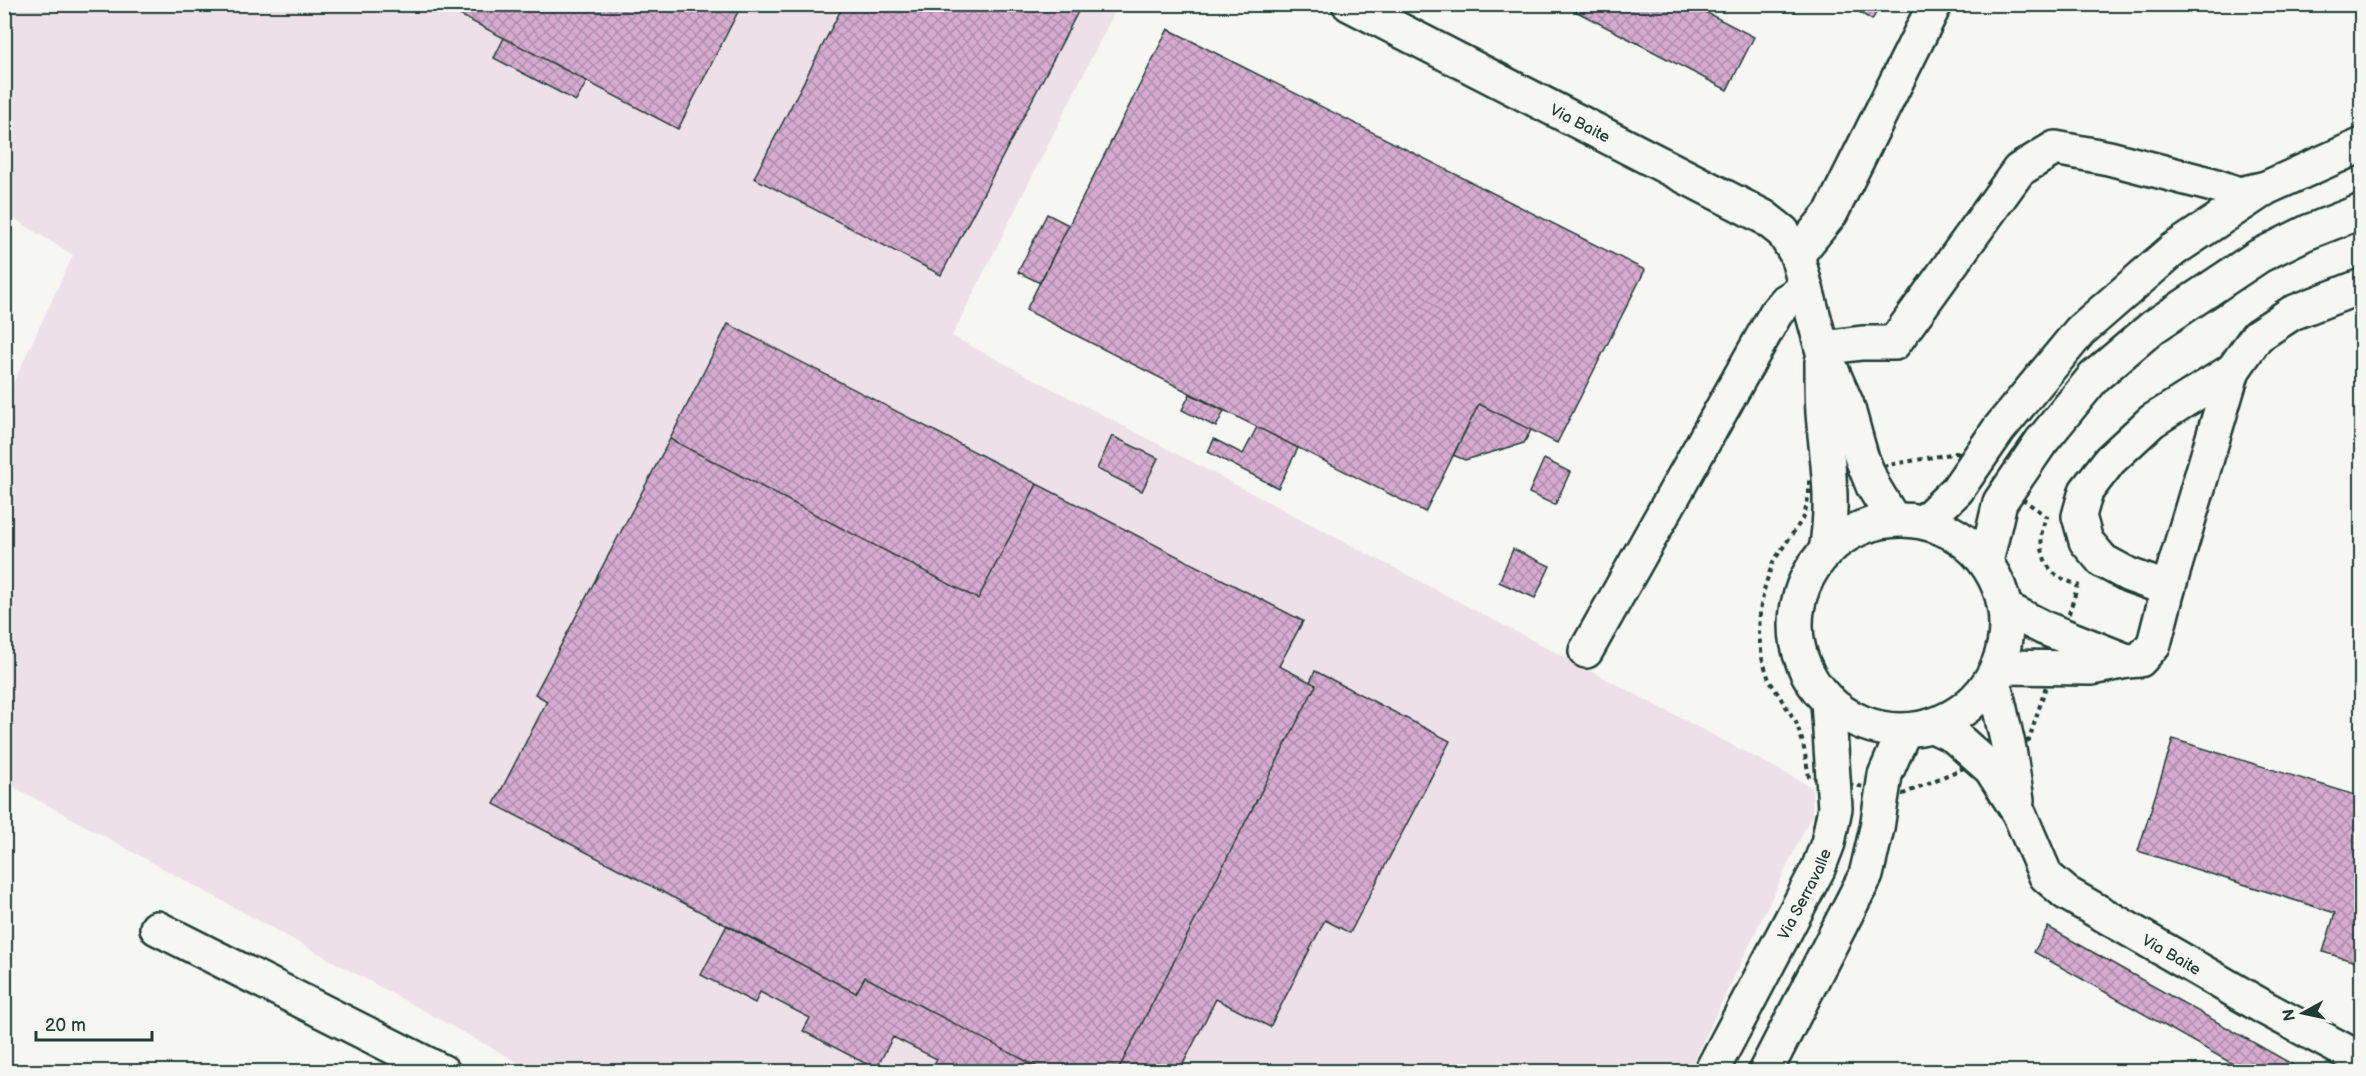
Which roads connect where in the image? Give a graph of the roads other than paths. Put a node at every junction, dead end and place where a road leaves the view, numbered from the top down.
1 (1349, 4) edge
2 (1935, 4) edge
3 (2361, 145) edge
4 (2266, 188) junction
5 (2361, 211) edge
6 (1797, 255) junction
7 (2361, 286) edge
8 (1806, 289) junction
9 (1822, 348) junction
10 (2233, 370) junction
11 (1908, 521) junction
12 (1826, 551) junction
13 (1986, 562) junction
14 (2168, 589) junction
15 (2005, 608) junction
16 (1586, 651) dead end
17 (2127, 662) junction
18 (1995, 673) junction
19 (1828, 701) junction
20 (1919, 729) junction
21 (1996, 755) junction
22 (157, 928) dead end
23 (2361, 1060) edge
24 (443, 1071) edge
25 (1711, 1071) edge
26 (1766, 1071) edge

1 - 6 street, Via Baite
2 - 6 street
3 - 4 street
4 - 9 street
4 - 11 street
5 - 13 street
6 - 8 street, Via Baite
7 - 10 street
8 - 9 street, Via Baite
8 - 16 street
9 - 11 street, Via Baite
9 - 12 street, Via Baite
10 - 14 street
10 - 14 street
11 - 12 street
11 - 13 street
12 - 19 street
13 - 15 street
14 - 17 street
15 - 17 street
15 - 18 street
17 - 18 street
18 - 20 street
18 - 21 street, Via Baite
19 - 20 street
19 - 25 street, Via Serravalle
20 - 21 street
20 - 26 street
21 - 23 street, Via Baite
22 - 24 street

